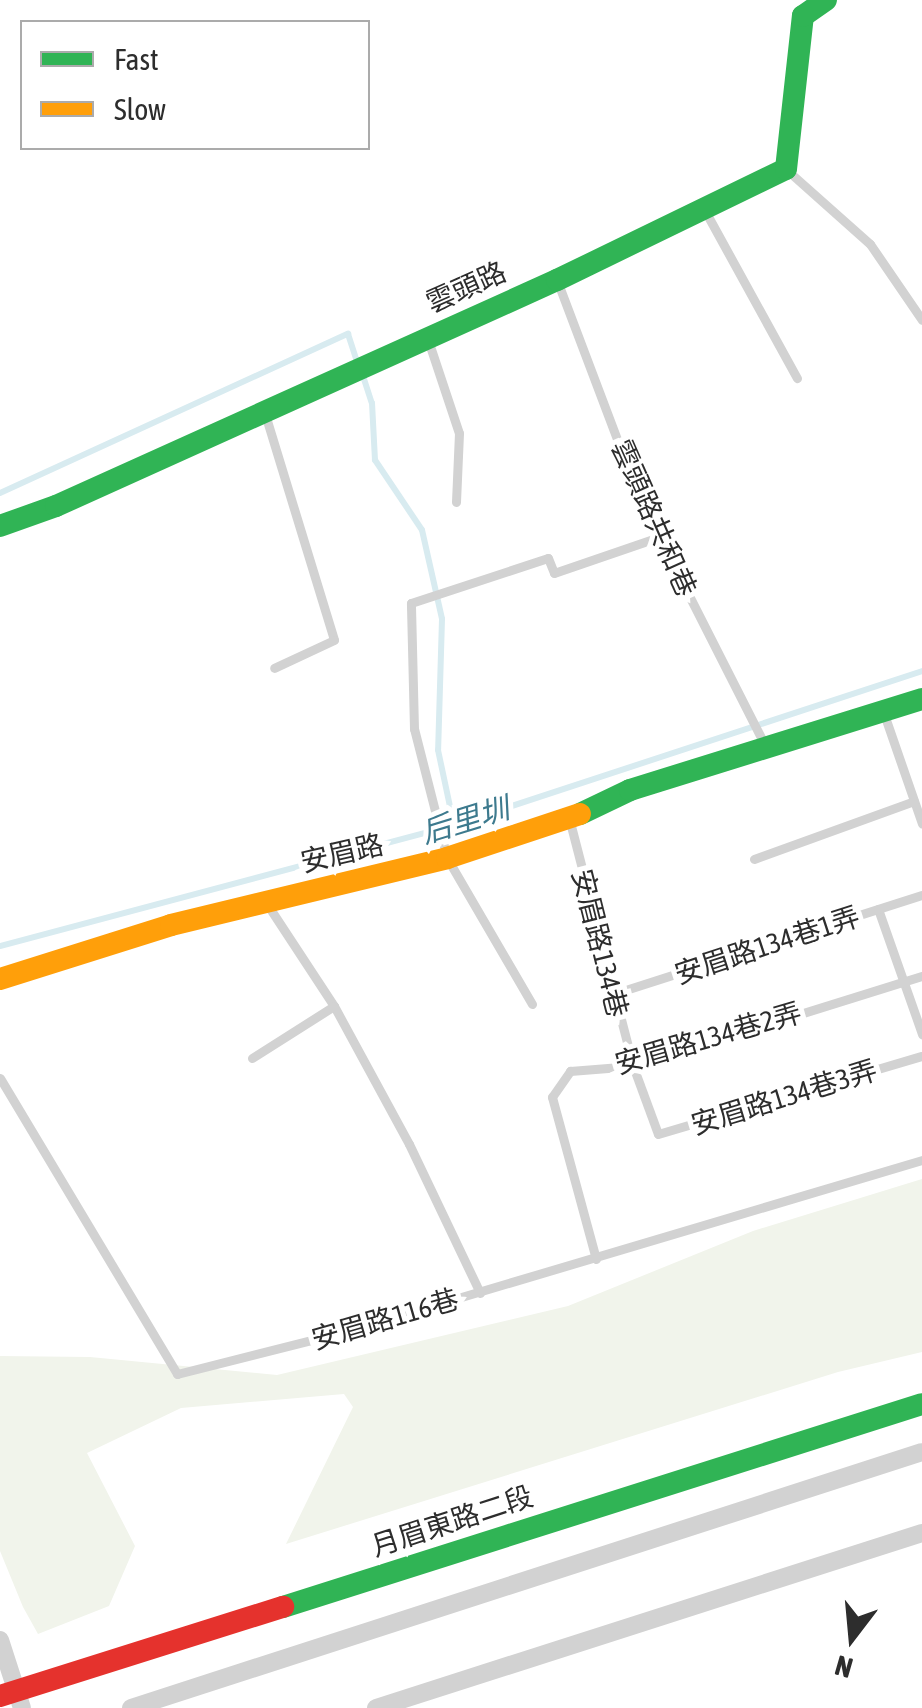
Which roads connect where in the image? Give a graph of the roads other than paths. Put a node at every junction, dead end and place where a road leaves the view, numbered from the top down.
1 (826, 0) edge
2 (786, 169) junction
3 (703, 206) junction
4 (556, 280) junction
5 (922, 320) edge
6 (428, 337) junction
7 (797, 378) dead end
8 (264, 410) junction
9 (456, 502) dead end
10 (0, 526) edge
11 (659, 537) junction
12 (274, 668) dead end
13 (922, 699) edge
14 (884, 714) junction
15 (768, 750) junction
16 (914, 801) junction
17 (569, 820) junction
18 (922, 824) edge
19 (447, 858) junction
20 (754, 858) dead end
21 (922, 895) edge
22 (265, 902) junction
23 (878, 909) junction
24 (922, 976) edge
25 (0, 979) edge
26 (901, 981) junction
27 (613, 994) junction
28 (532, 1004) dead end
29 (334, 1006) junction
30 (922, 1034) edge
31 (922, 1056) edge
32 (252, 1058) dead end
33 (633, 1066) junction
34 (0, 1078) edge
35 (922, 1160) edge
36 (596, 1259) junction
37 (480, 1292) junction
38 (922, 1404) edge
39 (922, 1452) edge
40 (922, 1533) edge
41 (0, 1640) edge
42 (13, 1698) edge
43 (131, 1708) edge
44 (376, 1708) edge

1 - 2 street
2 - 3 street, 雲頭路
2 - 5 lane
3 - 4 street, 雲頭路
3 - 7 lane
4 - 6 street, 雲頭路
4 - 11 lane, 雲頭路共和巷
6 - 8 street, 雲頭路
6 - 9 lane
8 - 10 street, 雲頭路
8 - 12 lane
11 - 15 lane, 雲頭路共和巷
11 - 19 lane
13 - 14 street, 安眉路
14 - 15 street, 安眉路
14 - 16 lane
15 - 17 street, 安眉路
16 - 18 lane
16 - 20 lane
17 - 19 street, 安眉路
17 - 27 lane, 安眉路134巷
19 - 22 street, 安眉路
19 - 28 lane
21 - 23 lane, 安眉路134巷1弄
22 - 25 street, 安眉路
22 - 29 lane
23 - 26 lane
23 - 27 lane, 安眉路134巷1弄
24 - 26 lane, 安眉路134巷2弄
26 - 30 lane
26 - 33 lane, 安眉路134巷2弄
27 - 33 lane, 安眉路134巷
29 - 32 lane
29 - 37 lane
31 - 33 lane, 安眉路134巷3弄
33 - 36 lane, 安眉路134巷2弄
34 - 37 lane, 安眉路116巷
35 - 36 lane, 安眉路116巷
36 - 37 lane, 安眉路116巷
38 - 42 street, 月眉東路二段
39 - 43 street
40 - 44 street
41 - 42 street

